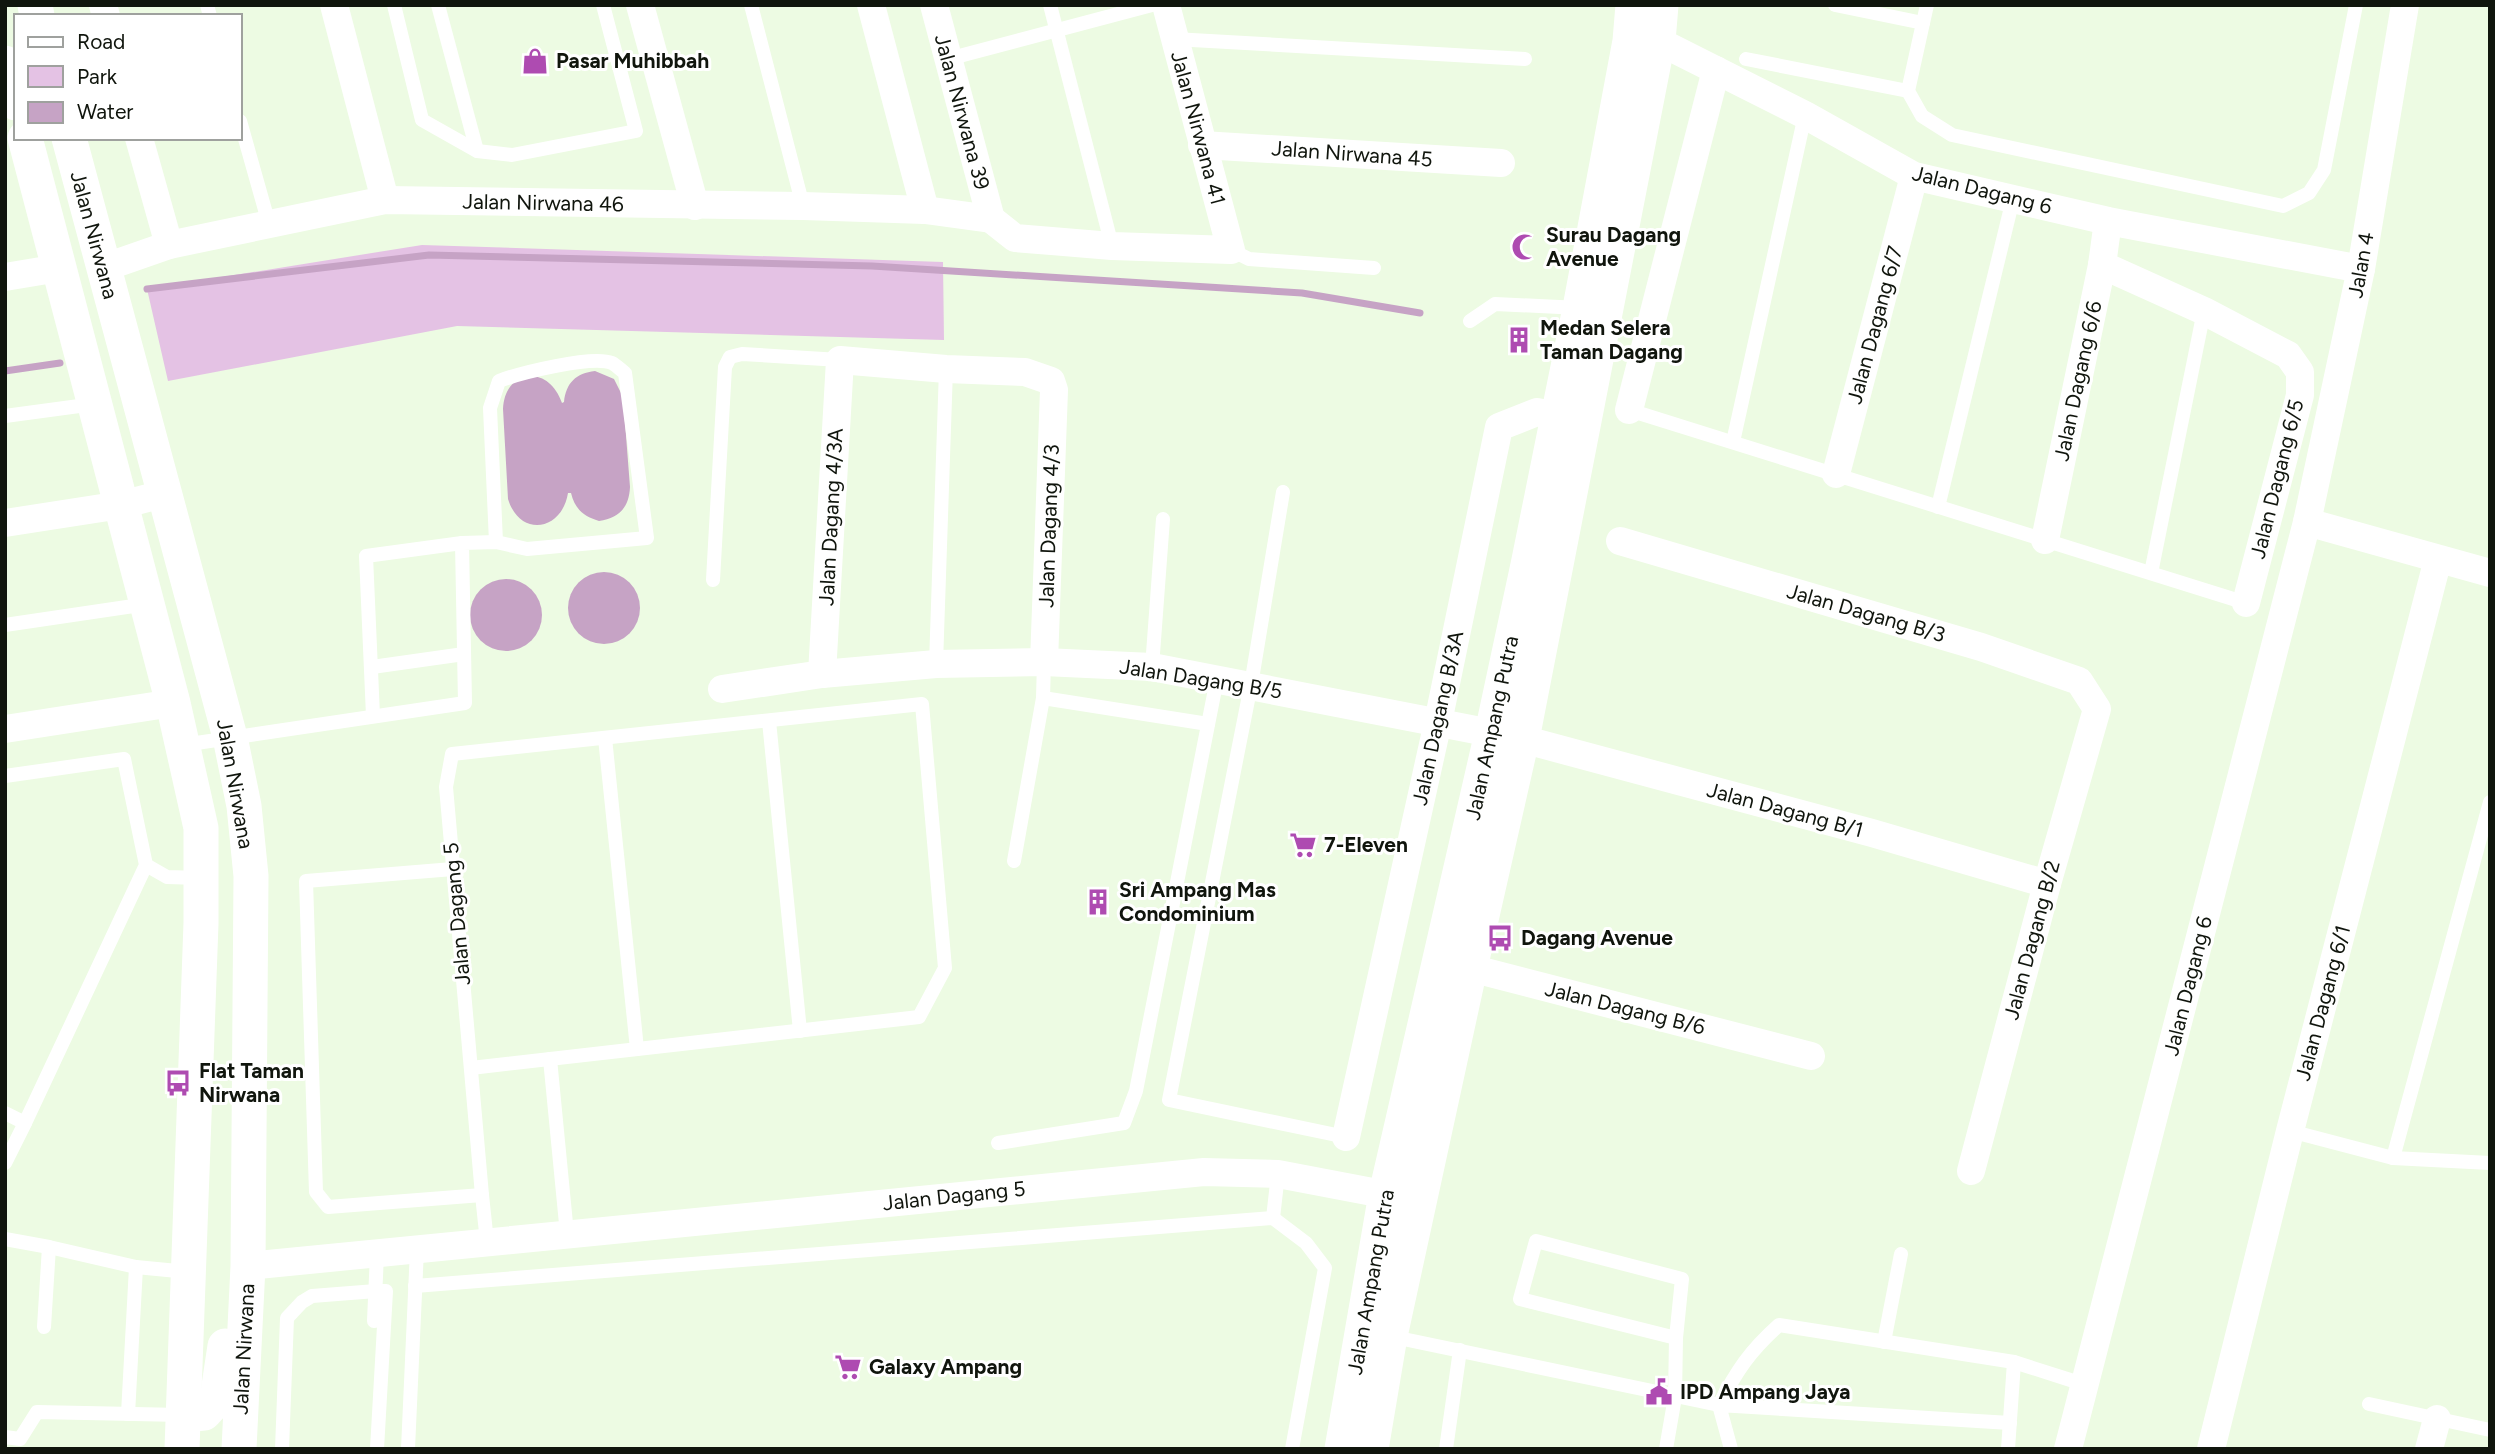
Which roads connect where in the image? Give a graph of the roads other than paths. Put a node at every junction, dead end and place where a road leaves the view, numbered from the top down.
1 (334, 5) edge
2 (394, 5) edge
3 (438, 5) edge
4 (603, 5) edge
5 (640, 5) edge
6 (751, 5) edge
7 (871, 5) edge
8 (934, 5) edge
9 (1050, 5) edge
10 (1152, 5) edge
11 (1166, 5) edge
12 (1633, 5) edge
13 (1661, 5) edge
14 (1835, 5) edge
15 (1927, 5) edge
16 (2356, 5) edge
17 (2405, 5) edge
18 (1923, 23) junction
19 (1057, 30) junction
20 (1174, 38) junction
21 (1644, 41) junction
22 (948, 59) junction
23 (1525, 59) dead end
24 (1746, 59) dead end
25 (5, 63) edge
26 (1716, 70) junction
27 (1908, 91) junction
28 (14, 96) edge
29 (1805, 116) junction
30 (242, 128) edge
31 (26, 140) edge
32 (70, 140) edge
33 (140, 140) edge
34 (1202, 145) junction
35 (477, 151) junction
36 (1501, 163) dead end
37 (1913, 176) junction
38 (2013, 199) junction
39 (385, 200) junction
40 (695, 206) junction
41 (803, 206) junction
42 (925, 210) junction
43 (990, 219) junction
44 (2108, 221) junction
45 (269, 224) junction
46 (169, 245) junction
47 (1112, 246) junction
48 (1231, 250) junction
49 (2102, 265) junction
50 (59, 268) junction
51 (103, 268) junction
52 (1374, 268) dead end
53 (2361, 269) junction
54 (5, 276) edge
55 (1580, 308) junction
56 (2204, 311) junction
57 (1470, 321) dead end
58 (840, 360) junction
59 (946, 369) junction
60 (94, 404) junction
61 (1629, 410) joint
62 (5, 416) edge
63 (1571, 419) junction
64 (1733, 442) junction
65 (1836, 474) junction
66 (1283, 492) dead end
67 (163, 494) junction
68 (121, 505) junction
69 (1938, 507) junction
70 (1163, 519) dead end
71 (5, 523) edge
72 (2307, 523) junction
73 (2045, 540) junction
74 (1620, 541) dead end
75 (496, 542) junction
76 (462, 543) junction
77 (2438, 559) junction
78 (2151, 573) junction
79 (2490, 573) edge
80 (713, 580) dead end
81 (2246, 603) joint
82 (146, 604) junction
83 (5, 625) edge
84 (464, 654) junction
85 (1044, 662) junction
86 (936, 664) junction
87 (372, 667) junction
88 (1152, 667) junction
89 (822, 674) junction
90 (1217, 679) junction
91 (1251, 685) junction
92 (722, 689) dead end
93 (1043, 698) junction
94 (173, 703) junction
95 (2097, 709) joint
96 (373, 716) junction
97 (769, 721) junction
98 (1438, 722) junction
99 (1208, 724) junction
100 (5, 729) edge
101 (1507, 736) junction
102 (230, 737) junction
103 (605, 738) junction
104 (183, 745) junction
105 (5, 776) edge
106 (2490, 802) edge
107 (1014, 861) dead end
108 (146, 865) junction
109 (453, 869) junction
110 (251, 876) junction
111 (202, 878) junction
112 (2047, 884) junction
113 (1455, 964) junction
114 (800, 1031) junction
115 (636, 1049) junction
116 (1811, 1056) dead end
117 (550, 1059) junction
118 (471, 1068) junction
119 (5, 1113) edge
120 (25, 1123) junction
121 (2290, 1131) junction
122 (1346, 1137) joint
123 (998, 1143) dead end
124 (2393, 1158) junction
125 (5, 1163) edge
126 (2490, 1163) edge
127 (1971, 1171) dead end
128 (1278, 1174) junction
129 (1386, 1194) junction
130 (482, 1195) junction
131 (1420, 1202) junction
132 (1273, 1218) junction
133 (567, 1234) junction
134 (5, 1240) edge
135 (487, 1242) junction
136 (49, 1247) junction
137 (417, 1249) junction
138 (377, 1254) junction
139 (1901, 1254) dead end
140 (248, 1266) junction
141 (136, 1267) junction
142 (188, 1272) junction
143 (415, 1286) junction
144 (376, 1291) junction
145 (247, 1304) junction
146 (374, 1321) dead end
147 (44, 1327) dead end
148 (1376, 1334) junction
149 (1676, 1338) junction
150 (1884, 1342) junction
151 (1460, 1350) junction
152 (2014, 1362) junction
153 (2085, 1385) junction
154 (1675, 1397) junction
155 (2369, 1404) dead end
156 (1719, 1405) junction
157 (128, 1414) junction
158 (2437, 1419) junction
159 (2010, 1423) junction
160 (2490, 1430) edge
161 (183, 1432) edge
162 (5, 1437) edge
163 (239, 1449) edge
164 (282, 1449) edge
165 (377, 1449) edge
166 (408, 1449) edge
167 (1292, 1449) edge
168 (1342, 1449) edge
169 (1371, 1449) edge
170 (1446, 1449) edge
171 (1666, 1449) edge
172 (1731, 1449) edge
173 (2008, 1449) edge
174 (2068, 1449) edge
175 (2211, 1449) edge
176 (2429, 1449) edge

1 - 39 street
2 - 35 lane
3 - 35 lane
4 - 35 lane
5 - 40 street
6 - 41 lane
7 - 42 street
8 - 22 street, Jalan Nirwana 39
9 - 19 lane
10 - 19 lane
11 - 20 street, Jalan Nirwana 41
12 - 21 street, Jalan Ampang Putra
13 - 21 street, Jalan Ampang Putra
14 - 18 lane
15 - 18 lane
16 - 27 lane
17 - 53 street, Jalan 4
18 - 27 lane
19 - 22 lane
19 - 47 lane
20 - 23 lane
20 - 34 street, Jalan Nirwana 41
21 - 26 street, Jalan Dagang 6
21 - 55 street, Jalan Ampang Putra
21 - 63 street, Jalan Ampang Putra
22 - 43 street, Jalan Nirwana 39
24 - 27 lane
25 - 28 street
26 - 29 street, Jalan Dagang 6
26 - 61 street
29 - 37 street, Jalan Dagang 6
29 - 64 lane
30 - 45 lane
31 - 50 street, Jalan Nirwana
32 - 51 street, Jalan Nirwana
33 - 46 street
34 - 36 street, Jalan Nirwana 45
34 - 48 street, Jalan Nirwana 41
37 - 38 street, Jalan Dagang 6
37 - 65 street, Jalan Dagang 6/7
38 - 44 street, Jalan Dagang 6
38 - 69 lane
39 - 40 street, Jalan Nirwana 46
39 - 45 street, Jalan Nirwana 46
40 - 41 street, Jalan Nirwana 46
41 - 42 street, Jalan Nirwana 46
42 - 43 street, Jalan Nirwana 46
43 - 47 street
44 - 49 street, Jalan Dagang 6/6
44 - 53 street, Jalan Dagang 6
45 - 46 street, Jalan Nirwana 46
46 - 51 street, Jalan Nirwana 46
47 - 48 street
48 - 52 lane
49 - 56 street, Jalan Dagang 6/5
49 - 73 street, Jalan Dagang 6/6
50 - 54 street
50 - 60 street, Jalan Nirwana
51 - 67 street, Jalan Nirwana
53 - 72 street, Jalan 4
55 - 57 lane
55 - 63 street, Jalan Ampang Putra
56 - 78 lane
56 - 81 street, Jalan Dagang 6/5
58 - 59 street
58 - 80 lane
58 - 89 street, Jalan Dagang 4/3A
59 - 85 street, Jalan Dagang 4/3
59 - 86 lane
60 - 62 lane
60 - 68 street, Jalan Nirwana
61 - 64 lane
63 - 98 street, Jalan Dagang B/3A
63 - 101 street, Jalan Ampang Putra
64 - 65 lane
65 - 69 lane
66 - 91 lane
67 - 68 street
67 - 102 street, Jalan Nirwana
68 - 71 street
68 - 82 street, Jalan Nirwana
69 - 73 lane
70 - 88 lane
72 - 77 street
72 - 153 street, Jalan Dagang 6
73 - 78 lane
74 - 95 street, Jalan Dagang B/3
75 - 75 lane
75 - 76 lane
76 - 84 lane
76 - 87 lane
77 - 79 street
77 - 121 street, Jalan Dagang 6/1
78 - 81 lane
82 - 83 lane
82 - 94 street, Jalan Nirwana
84 - 87 lane
84 - 96 lane
85 - 86 street, Jalan Dagang B/5
85 - 88 street, Jalan Dagang B/5
85 - 93 lane
86 - 89 street, Jalan Dagang B/5
87 - 96 lane
88 - 90 street, Jalan Dagang B/5
89 - 92 street, Jalan Dagang B/5
90 - 91 street, Jalan Dagang B/5
90 - 99 lane
91 - 98 street, Jalan Dagang B/5
91 - 122 lane
93 - 99 lane
93 - 107 lane
94 - 100 street
94 - 104 street, Jalan Nirwana
95 - 112 street, Jalan Dagang B/2
96 - 102 lane
97 - 103 lane
97 - 114 lane
97 - 114 lane
98 - 101 street, Jalan Dagang B/5
98 - 122 street, Jalan Dagang B/3A
99 - 123 lane
101 - 112 street, Jalan Dagang B/1
101 - 113 street, Jalan Ampang Putra
102 - 104 lane
102 - 110 street, Jalan Nirwana
103 - 109 lane, Jalan Dagang 5
103 - 115 lane
104 - 111 street, Jalan Nirwana
105 - 108 lane
106 - 124 lane
108 - 111 lane
108 - 120 lane
109 - 118 lane, Jalan Dagang 5
109 - 130 lane
110 - 111 street
110 - 140 street, Jalan Nirwana
111 - 142 street, Jalan Nirwana
112 - 127 street, Jalan Dagang B/2
113 - 116 street, Jalan Dagang B/6
113 - 129 street, Jalan Ampang Putra
113 - 131 street, Jalan Ampang Putra
114 - 115 lane
115 - 117 lane
117 - 118 lane
117 - 133 lane
118 - 130 lane, Jalan Dagang 5
119 - 120 lane
120 - 125 lane
121 - 124 lane
121 - 175 street, Jalan Dagang 6/1
124 - 126 lane
128 - 129 street, Jalan Dagang 5
128 - 132 lane
128 - 133 street, Jalan Dagang 5
129 - 131 street, Jalan Dagang 5
129 - 148 street, Jalan Ampang Putra
130 - 135 lane, Jalan Dagang 5
131 - 148 street, Jalan Ampang Putra
132 - 143 lane
132 - 167 lane
133 - 135 street, Jalan Dagang 5
134 - 136 lane
135 - 137 street, Jalan Dagang 5
136 - 141 lane
136 - 147 lane
137 - 138 street, Jalan Dagang 5
137 - 143 lane
138 - 140 street, Jalan Dagang 5
138 - 144 lane
139 - 150 lane
140 - 145 street, Jalan Nirwana
141 - 142 lane
141 - 157 lane
142 - 161 street, Jalan Nirwana
143 - 166 lane
144 - 146 lane
144 - 164 lane
144 - 165 lane
145 - 161 street
145 - 163 street, Jalan Nirwana
148 - 151 lane
148 - 168 street, Jalan Ampang Putra
148 - 169 street, Jalan Ampang Putra
149 - 149 lane
149 - 154 lane
150 - 152 lane
150 - 156 lane
151 - 154 lane
151 - 170 lane
152 - 153 lane
152 - 159 lane
153 - 174 street, Jalan Dagang 6
154 - 156 lane
154 - 171 lane
155 - 158 lane
156 - 159 lane
156 - 172 lane
157 - 161 lane
157 - 162 lane
158 - 160 lane
158 - 176 street
159 - 173 lane

